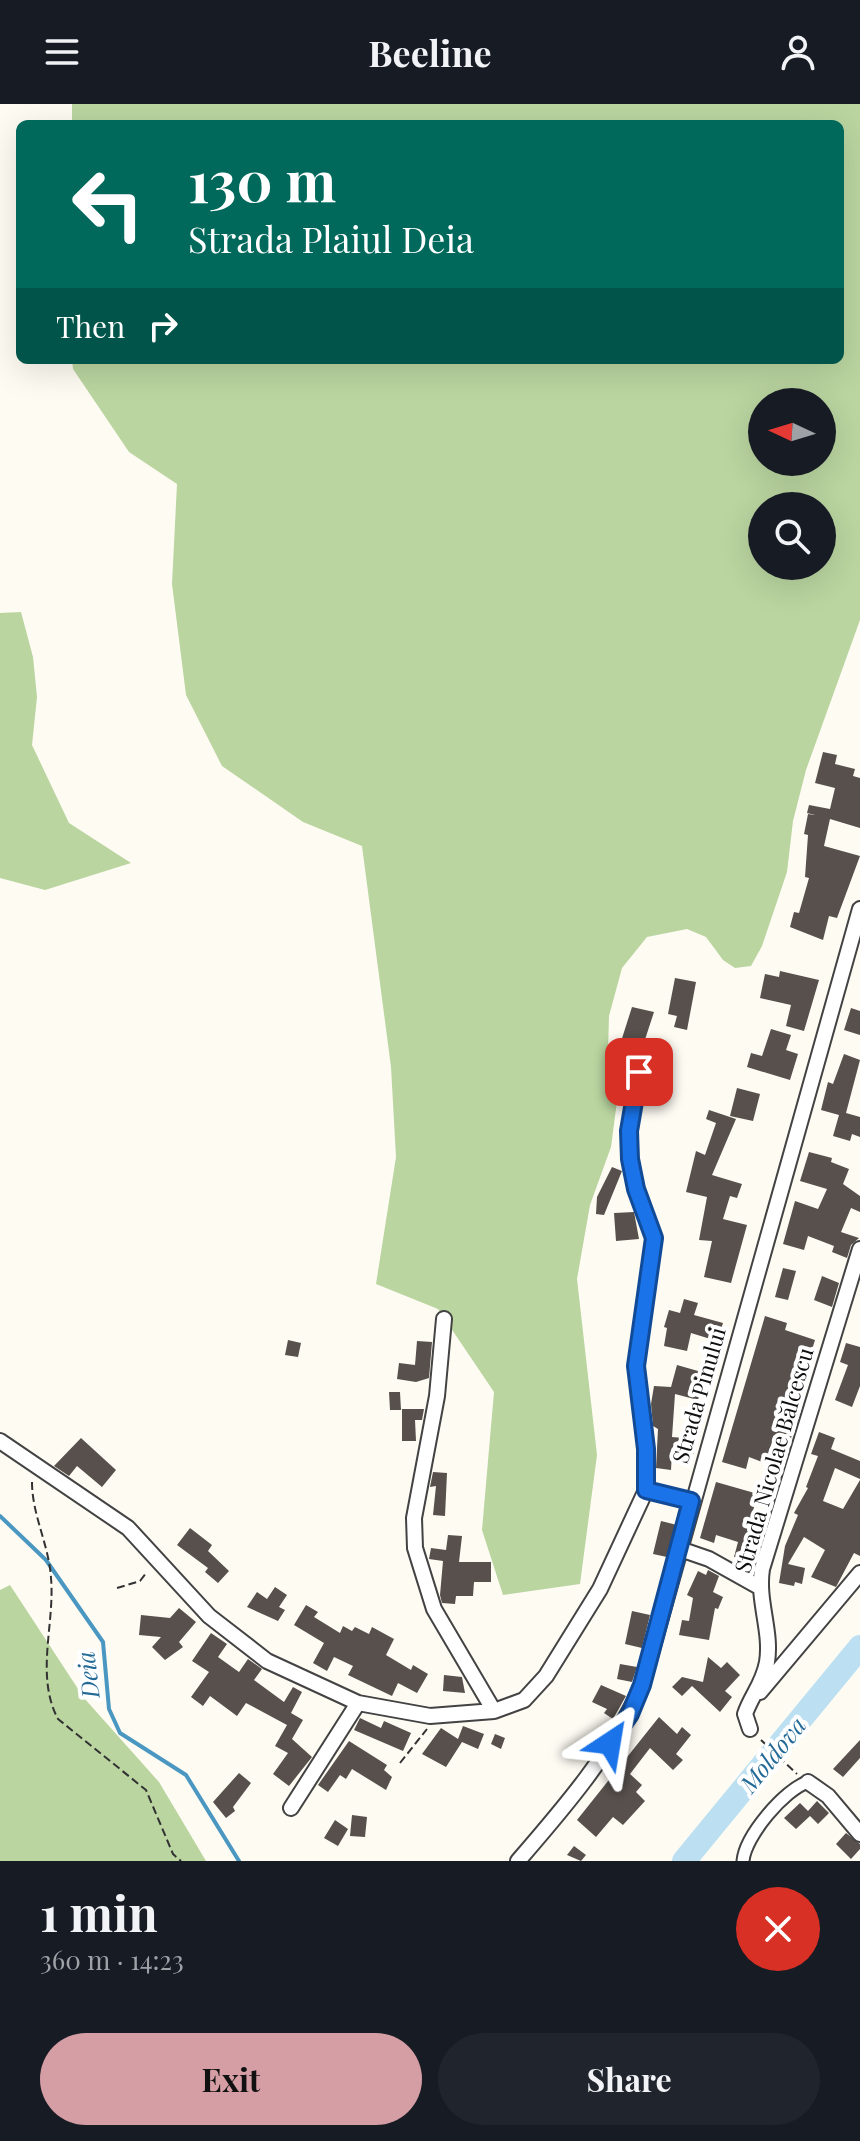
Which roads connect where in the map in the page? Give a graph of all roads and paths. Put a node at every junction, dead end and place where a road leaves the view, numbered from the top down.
1 (860, 909) edge
2 (639, 1072) dead end
3 (860, 1249) edge
4 (444, 1319) dead end
5 (0, 1441) edge
6 (37, 1466) junction
7 (646, 1490) junction
8 (691, 1501) junction
9 (680, 1549) junction
10 (163, 1565) junction
11 (860, 1573) edge
12 (759, 1587) junction
13 (117, 1588) dead end
14 (758, 1694) junction
15 (358, 1703) junction
16 (494, 1711) junction
17 (430, 1716) junction
18 (750, 1729) joint
19 (400, 1763) dead end
20 (808, 1782) junction
21 (291, 1808) dead end
22 (854, 1818) edge
23 (860, 1834) edge
24 (181, 1861) edge
25 (518, 1861) edge
26 (743, 1861) edge

1 - 8 street, Strada Pinului
2 - 7 street
3 - 12 street, Strada Nicolae Bălcescu
4 - 16 street
5 - 6 street
6 - 10 street
6 - 24 path
7 - 8 street
7 - 16 street
8 - 9 street, Strada Pinului
9 - 12 street
9 - 25 street, Strada Pinului
10 - 13 path
10 - 15 street
11 - 14 street
12 - 14 street, Strada Nicolae Bălcescu
14 - 18 street, Strada Nicolae Bălcescu
15 - 17 street
15 - 21 street
16 - 17 street
17 - 19 path
18 - 20 path
20 - 22 street
20 - 26 street
22 - 23 street

